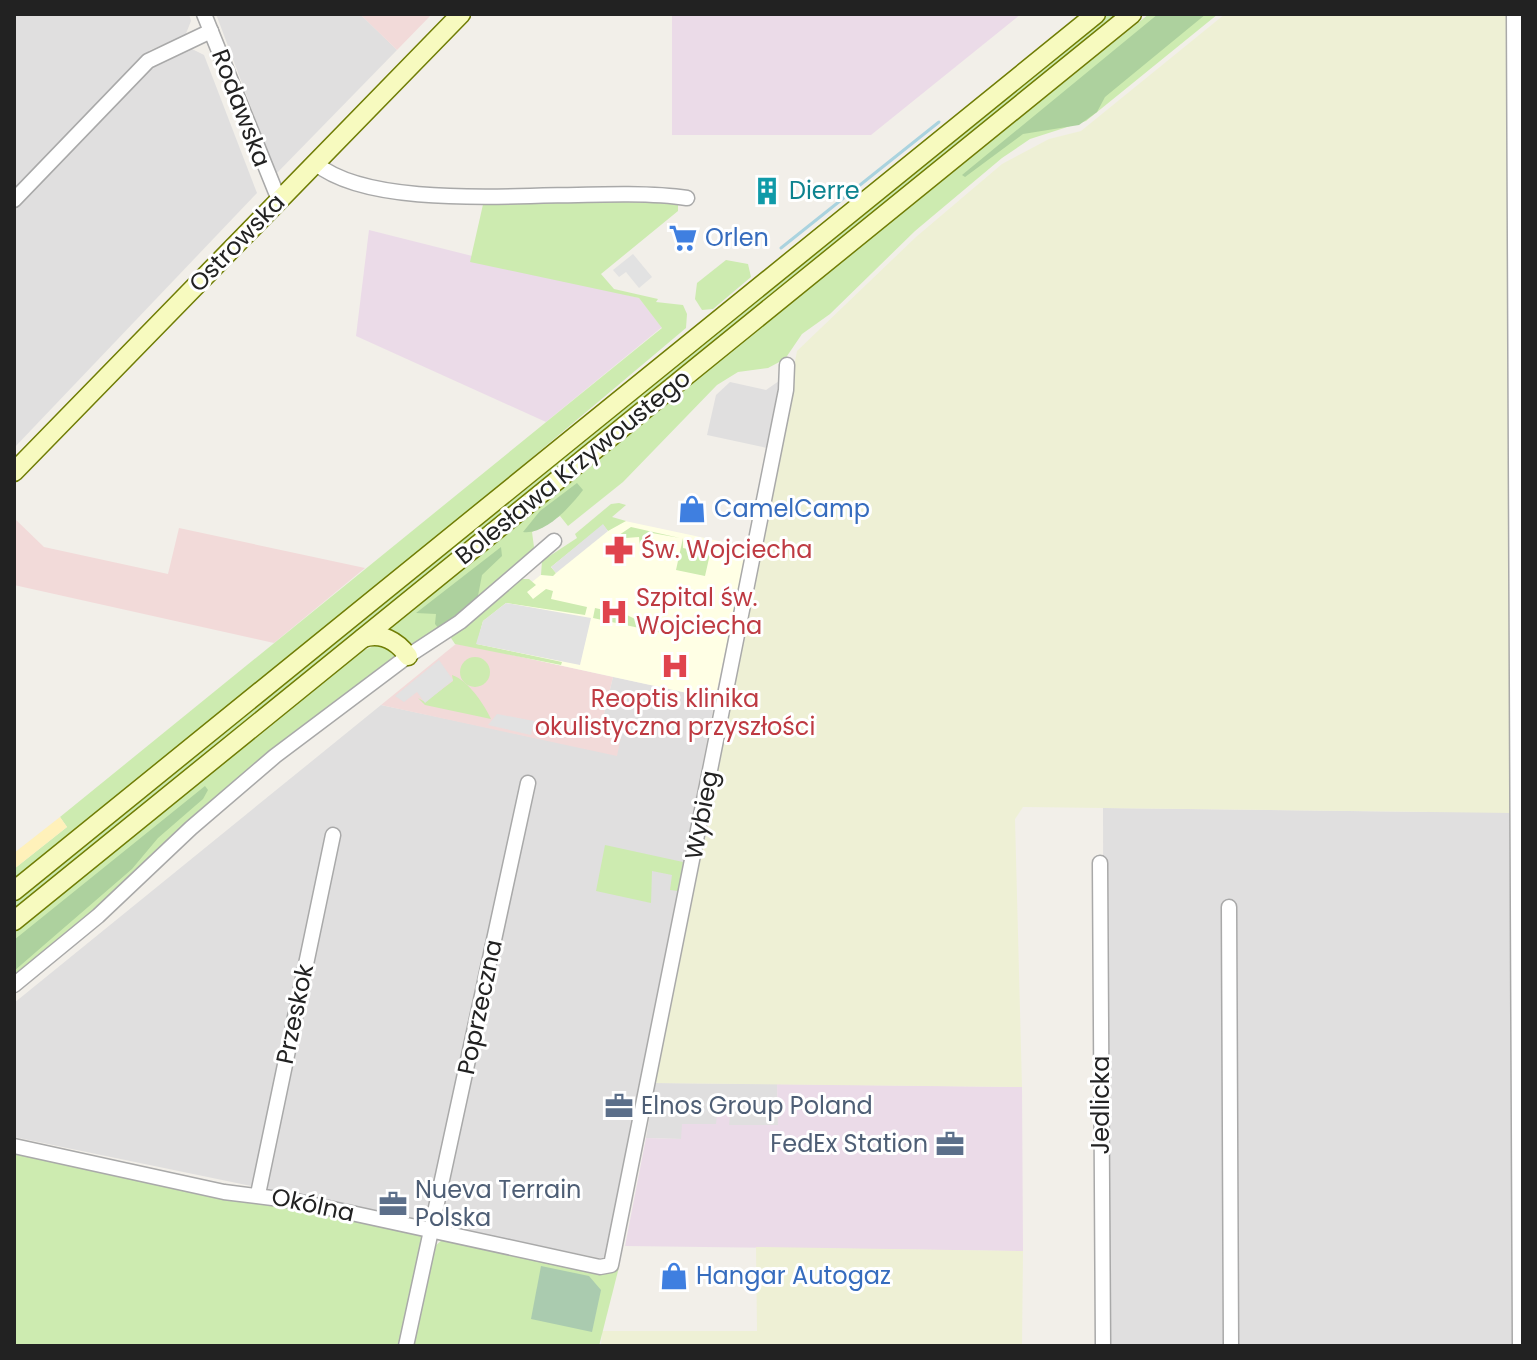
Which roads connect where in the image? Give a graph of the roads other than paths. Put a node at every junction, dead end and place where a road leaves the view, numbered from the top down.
1 (204, 14) edge
2 (461, 14) edge
3 (1096, 14) edge
4 (1132, 14) edge
5 (1514, 14) edge
6 (211, 31) junction
7 (315, 163) junction
8 (687, 198) dead end
9 (14, 200) edge
10 (279, 200) junction
11 (1520, 314) edge
12 (787, 365) dead end
13 (14, 472) edge
14 (554, 541) dead end
15 (363, 638) junction
16 (408, 656) junction
17 (1521, 775) edge
18 (528, 783) dead end
19 (333, 835) dead end
20 (1100, 863) dead end
21 (14, 891) edge
22 (1229, 907) dead end
23 (14, 921) edge
24 (14, 985) edge
25 (14, 1146) edge
26 (258, 1194) junction
27 (432, 1231) junction
28 (611, 1265) joint
29 (406, 1346) edge
30 (1103, 1346) edge
31 (1231, 1346) edge
32 (1520, 1346) edge

1 - 6 street, Rodawska
2 - 7 main road, Ostrowska
3 - 21 main road, Bolesława Krzywoustego
4 - 15 main road, Bolesława Krzywoustego
5 - 11 street
6 - 9 street
6 - 10 street, Rodawska
7 - 8 street
7 - 10 main road, Ostrowska
10 - 13 main road, Ostrowska
11 - 17 street
12 - 28 street, Wybieg
14 - 16 street, Bolesława Krzywoustego
15 - 16 main road
15 - 23 main road, Bolesława Krzywoustego
16 - 24 street, Bolesława Krzywoustego
17 - 32 street
18 - 27 street, Poprzeczna
19 - 26 street, Przeskok
20 - 30 street, Jedlicka
22 - 31 street
25 - 26 street, Okólna
26 - 27 street, Okólna
27 - 28 street, Okólna
27 - 29 street, Poprzeczna

